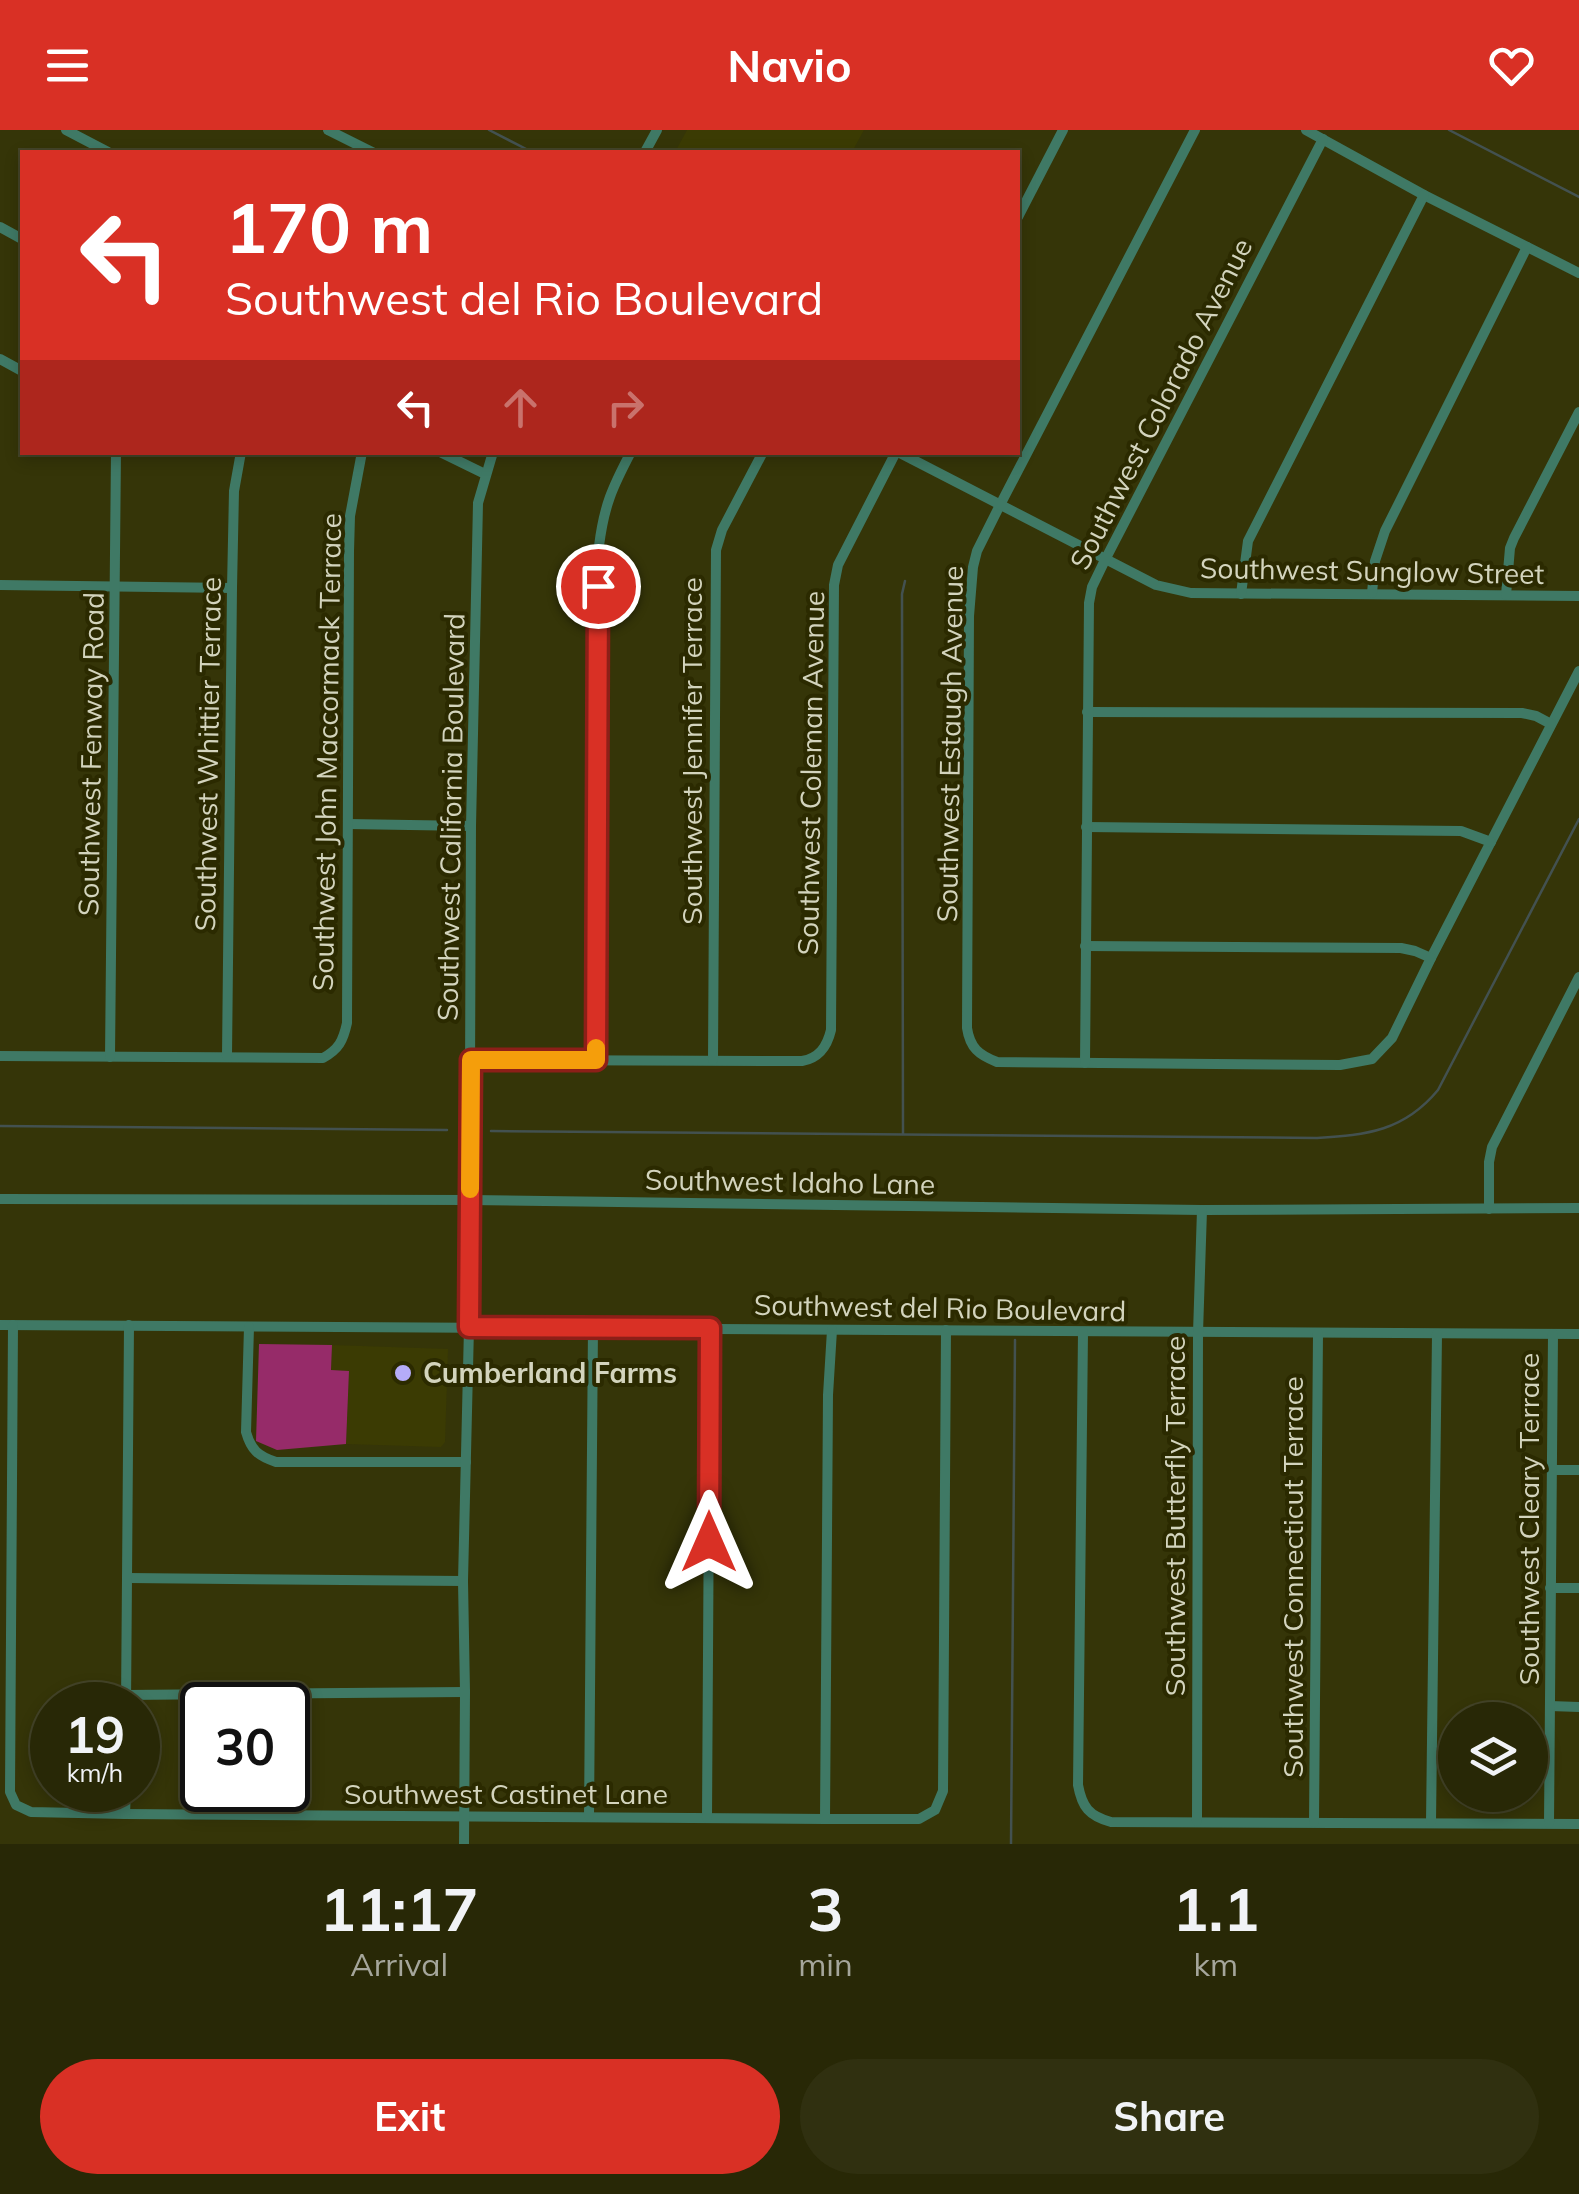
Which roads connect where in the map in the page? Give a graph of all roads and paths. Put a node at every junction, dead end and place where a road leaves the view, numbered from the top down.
1 (66, 130) edge
2 (328, 130) edge
3 (1062, 130) edge
4 (1194, 130) edge
5 (1306, 130) edge
6 (1323, 139) junction
7 (104, 150) edge
8 (368, 150) edge
9 (1424, 195) junction
10 (1020, 213) edge
11 (1527, 247) junction
12 (1579, 272) edge
13 (1579, 412) edge
14 (116, 455) edge
15 (240, 455) edge
16 (361, 455) edge
17 (446, 455) edge
18 (492, 455) edge
19 (629, 455) edge
20 (761, 455) edge
21 (895, 455) edge
22 (903, 455) edge
23 (485, 474) junction
24 (999, 506) junction
25 (1105, 560) junction
26 (0, 585) edge
27 (115, 586) junction
28 (232, 588) junction
29 (1372, 593) junction
30 (1241, 594) junction
31 (1506, 595) junction
32 (1579, 596) edge
33 (1579, 670) edge
34 (1086, 712) junction
35 (1551, 724) junction
36 (348, 824) junction
37 (472, 826) junction
38 (1086, 828) junction
39 (1491, 842) junction
40 (1085, 946) junction
41 (1431, 958) junction
42 (1579, 977) edge
43 (0, 1056) edge
44 (227, 1056) junction
45 (110, 1057) junction
46 (471, 1060) junction
47 (596, 1060) junction
48 (713, 1060) junction
49 (1084, 1063) junction
50 (0, 1199) edge
51 (470, 1200) junction
52 (1579, 1208) edge
53 (1489, 1209) junction
54 (1202, 1210) junction
55 (0, 1324) edge
56 (13, 1325) junction
57 (129, 1325) junction
58 (249, 1326) junction
59 (593, 1326) junction
60 (469, 1327) junction
61 (710, 1328) junction
62 (832, 1330) junction
63 (946, 1330) junction
64 (1083, 1332) junction
65 (1198, 1333) junction
66 (1318, 1333) junction
67 (1436, 1334) junction
68 (1553, 1334) junction
69 (1579, 1334) edge
70 (466, 1462) junction
71 (1551, 1470) junction
72 (1579, 1470) edge
73 (128, 1578) junction
74 (463, 1581) junction
75 (1550, 1588) junction
76 (1579, 1588) edge
77 (126, 1682) edge
78 (466, 1692) junction
79 (160, 1699) edge
80 (1550, 1706) junction
81 (1579, 1706) edge
82 (126, 1814) joint
83 (464, 1815) junction
84 (590, 1816) junction
85 (707, 1818) junction
86 (825, 1818) junction
87 (1197, 1821) junction
88 (1314, 1822) junction
89 (1431, 1822) junction
90 (1549, 1823) junction
91 (1579, 1824) edge
92 (464, 1844) edge

1 - 7 street
2 - 8 street
3 - 10 street
4 - 24 street, Southwest Estaugh Avenue
5 - 6 street
6 - 9 street
6 - 25 street, Southwest Colorado Avenue
9 - 11 street
9 - 30 street
11 - 12 street
11 - 29 street
13 - 31 street
14 - 27 street, Southwest Fenway Road
15 - 28 street, Southwest Whittier Terrace
16 - 36 street, Southwest John Maccormack Terrace
17 - 23 street
18 - 23 street, Southwest California Boulevard
19 - 47 street
20 - 48 street, Southwest Jennifer Terrace
21 - 48 street, Southwest Coleman Avenue
22 - 24 street, Southwest Sunglow Street
23 - 37 street, Southwest California Boulevard
24 - 25 street, Southwest Sunglow Street
24 - 49 street, Southwest Estaugh Avenue
25 - 30 street, Southwest Sunglow Street
25 - 34 street, Southwest Colorado Avenue
26 - 27 street
27 - 28 street
27 - 45 street, Southwest Fenway Road
28 - 44 street, Southwest Whittier Terrace
29 - 30 street, Southwest Sunglow Street
29 - 31 street, Southwest Sunglow Street
31 - 32 street, Southwest Sunglow Street
33 - 35 street
34 - 35 street
34 - 38 street, Southwest Colorado Avenue
35 - 39 street
36 - 37 street
36 - 44 street, Southwest John Maccormack Terrace
37 - 46 street, Southwest California Boulevard
38 - 39 street
38 - 40 street, Southwest Colorado Avenue
39 - 41 street
40 - 41 street
40 - 49 street, Southwest Colorado Avenue
41 - 49 street
42 - 53 street
43 - 45 street
44 - 45 street
46 - 47 street
46 - 51 street, Southwest California Boulevard
47 - 48 street
50 - 51 street, Southwest Idaho Lane
51 - 54 street, Southwest Idaho Lane
51 - 60 street, Southwest California Boulevard
52 - 53 street, Southwest Idaho Lane
53 - 54 street, Southwest Idaho Lane
54 - 65 street, Southwest Butterfly Terrace
55 - 56 street, Southwest del Rio Boulevard
56 - 57 street, Southwest del Rio Boulevard
56 - 82 street, Southwest Castinet Lane
57 - 58 street, Southwest del Rio Boulevard
57 - 73 street
58 - 60 street, Southwest del Rio Boulevard
58 - 70 street
59 - 60 street, Southwest del Rio Boulevard
59 - 61 street, Southwest del Rio Boulevard
59 - 84 street
60 - 70 street, Southwest California Boulevard
61 - 62 street, Southwest del Rio Boulevard
61 - 85 street
62 - 63 street, Southwest del Rio Boulevard
62 - 86 street
63 - 64 street, Southwest del Rio Boulevard
63 - 86 street, Southwest Castinet Lane
64 - 65 street, Southwest del Rio Boulevard
64 - 87 street
65 - 66 street, Southwest del Rio Boulevard
65 - 87 street, Southwest Butterfly Terrace
66 - 67 street, Southwest del Rio Boulevard
66 - 88 street, Southwest Connecticut Terrace
67 - 68 street, Southwest del Rio Boulevard
67 - 89 street
68 - 69 street, Southwest del Rio Boulevard
68 - 71 street, Southwest Cleary Terrace
70 - 74 street, Southwest California Boulevard
71 - 72 street
71 - 75 street, Southwest Cleary Terrace
73 - 74 street
73 - 77 street
74 - 78 street, Southwest California Boulevard
75 - 76 street
75 - 80 street, Southwest Cleary Terrace
78 - 79 street
78 - 83 street, Southwest California Boulevard
80 - 81 street
80 - 90 street, Southwest Cleary Terrace
82 - 83 street, Southwest Castinet Lane
83 - 84 street, Southwest Castinet Lane
83 - 92 street, Southwest California Boulevard
84 - 85 street, Southwest Castinet Lane
85 - 86 street, Southwest Castinet Lane
87 - 88 street
88 - 89 street
89 - 90 street
90 - 91 street

